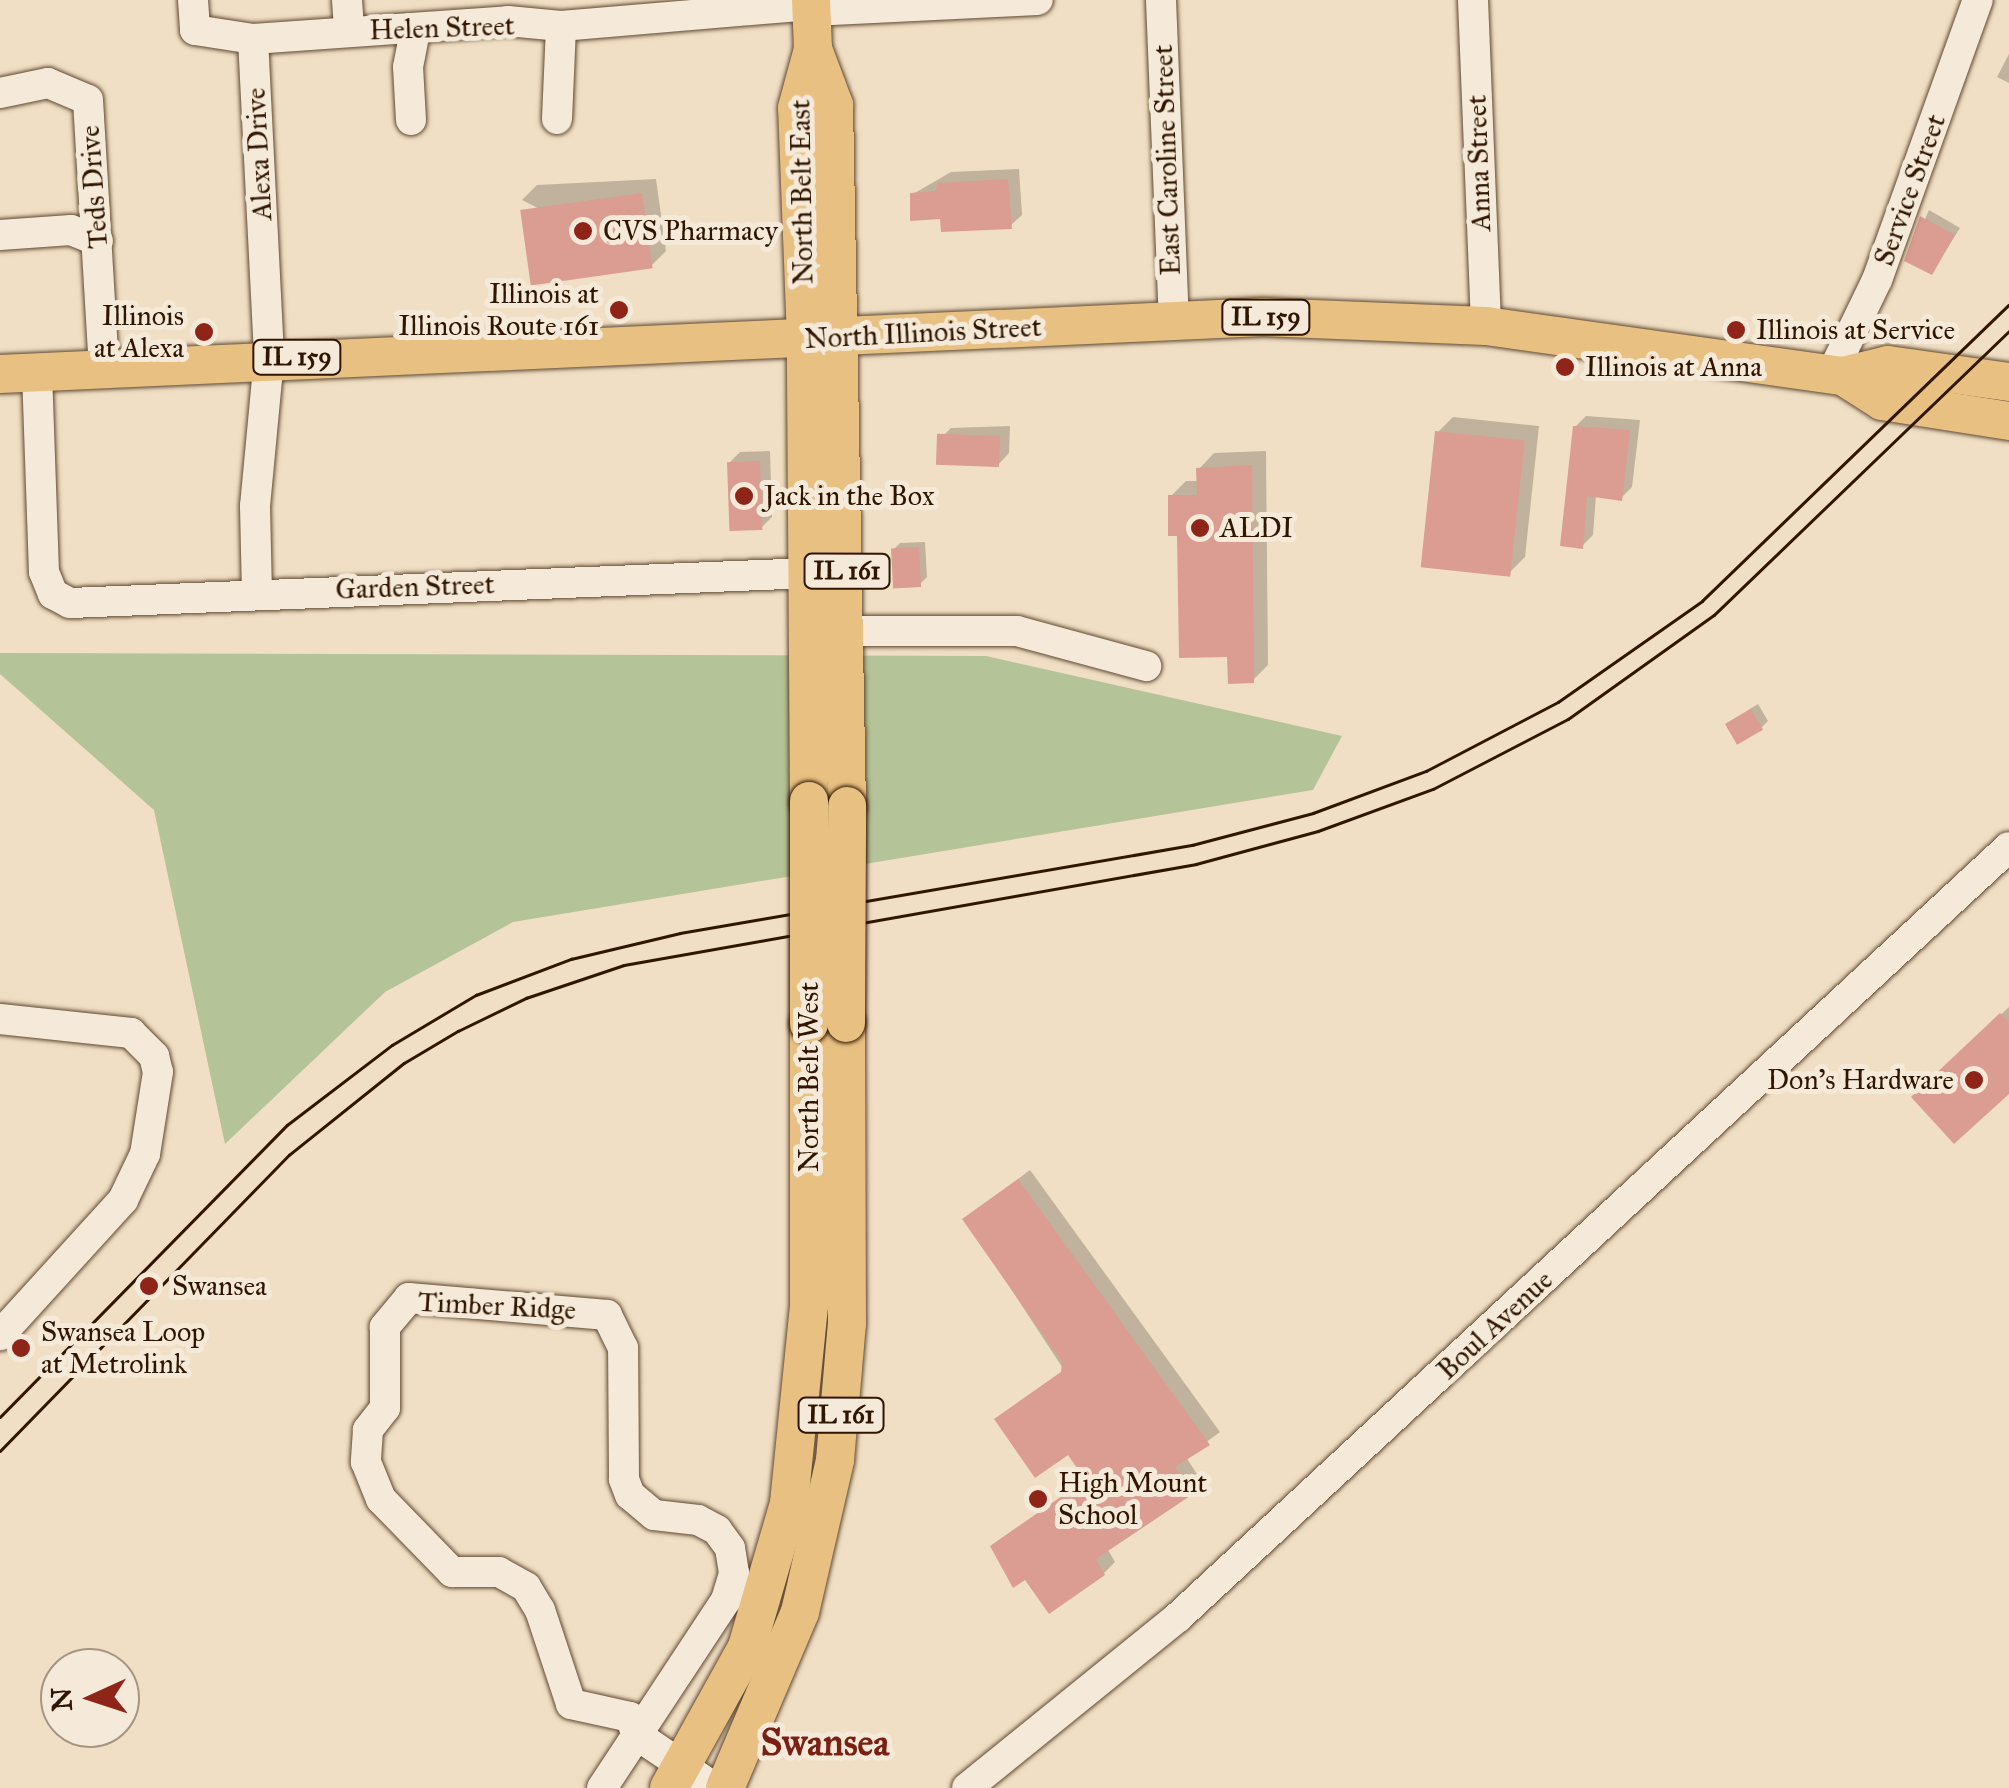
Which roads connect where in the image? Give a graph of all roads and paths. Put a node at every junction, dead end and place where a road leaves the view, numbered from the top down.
1 (193, 0) edge
2 (1038, 0) edge
3 (1161, 0) edge
4 (1473, 0) edge
5 (1978, 0) edge
6 (507, 11) edge
7 (348, 15) edge
8 (812, 16) edge
9 (561, 26) junction
10 (416, 31) junction
11 (253, 39) junction
12 (0, 93) edge
13 (557, 119) dead end
14 (410, 120) dead end
15 (0, 236) edge
16 (98, 241) junction
17 (1174, 320) junction
18 (1486, 326) junction
19 (824, 338) junction
20 (269, 358) junction
21 (104, 368) junction
22 (38, 372) junction
23 (0, 374) edge
24 (1837, 376) junction
25 (2009, 382) edge
26 (2009, 421) edge
27 (809, 572) junction
28 (257, 593) junction
29 (848, 630) junction
30 (1146, 666) dead end
31 (2009, 847) edge
32 (0, 1019) edge
33 (0, 1336) edge
34 (636, 1735) junction
35 (676, 1777) edge
36 (602, 1788) edge
37 (715, 1788) edge
38 (725, 1788) edge
39 (967, 1788) edge

1 - 11 street
2 - 8 street, Helen Street
3 - 17 street, East Caroline Street
4 - 18 street, Anna Street
5 - 24 street, Service Street
6 - 9 street, Helen Street
6 - 10 street, Helen Street
7 - 10 street, Helen Street
7 - 11 street, Helen Street
8 - 9 street, Helen Street
8 - 19 main road, North Belt East / IL 161
9 - 13 street
10 - 14 street
11 - 20 street, Alexa Drive
12 - 16 street, Teds Drive
15 - 16 street
16 - 21 street, Teds Drive
17 - 18 main road, North Illinois Street / IL 159
17 - 19 main road, North Illinois Street / IL 159
18 - 24 main road, North Illinois Street / IL 159
19 - 20 main road, North Illinois Street / IL 159
19 - 27 main road, North Belt West / IL 161
19 - 29 main road, North Belt West / IL 161
20 - 21 main road, North Illinois Street / IL 159
20 - 28 street
21 - 22 main road, North Illinois Street / IL 159
22 - 23 main road, North Illinois Street / IL 159
22 - 28 street, Garden Street
24 - 25 main road, North Illinois Street / IL 159
24 - 26 main road, North Illinois Street / IL 159
27 - 28 street, Garden Street
27 - 35 main road, North Belt West / IL 161, bridge
29 - 30 street
29 - 38 main road, North Belt West / IL 161, bridge
31 - 39 street, Boul Avenue
32 - 33 street
34 - 34 street, Timber Ridge
34 - 35 street
34 - 36 street, Timber Ridge
35 - 37 street

